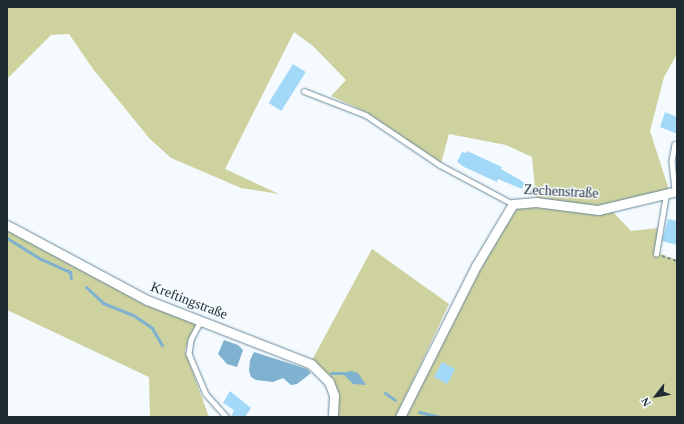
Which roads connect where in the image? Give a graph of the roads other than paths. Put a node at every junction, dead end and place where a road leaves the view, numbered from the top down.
1 (304, 91) dead end
2 (675, 144) dead end
3 (676, 191) edge
4 (666, 194) junction
5 (513, 204) junction
6 (7, 225) edge
7 (656, 254) road end
8 (201, 320) junction
9 (227, 417) edge
10 (333, 417) edge
11 (400, 417) edge

1 - 5 lane
2 - 3 lane
3 - 4 street, Zechenstraße
4 - 5 street, Zechenstraße
4 - 7 lane
5 - 11 street
6 - 8 street, Kreftingstraße
8 - 9 lane
8 - 10 street, Kreftingstraße

